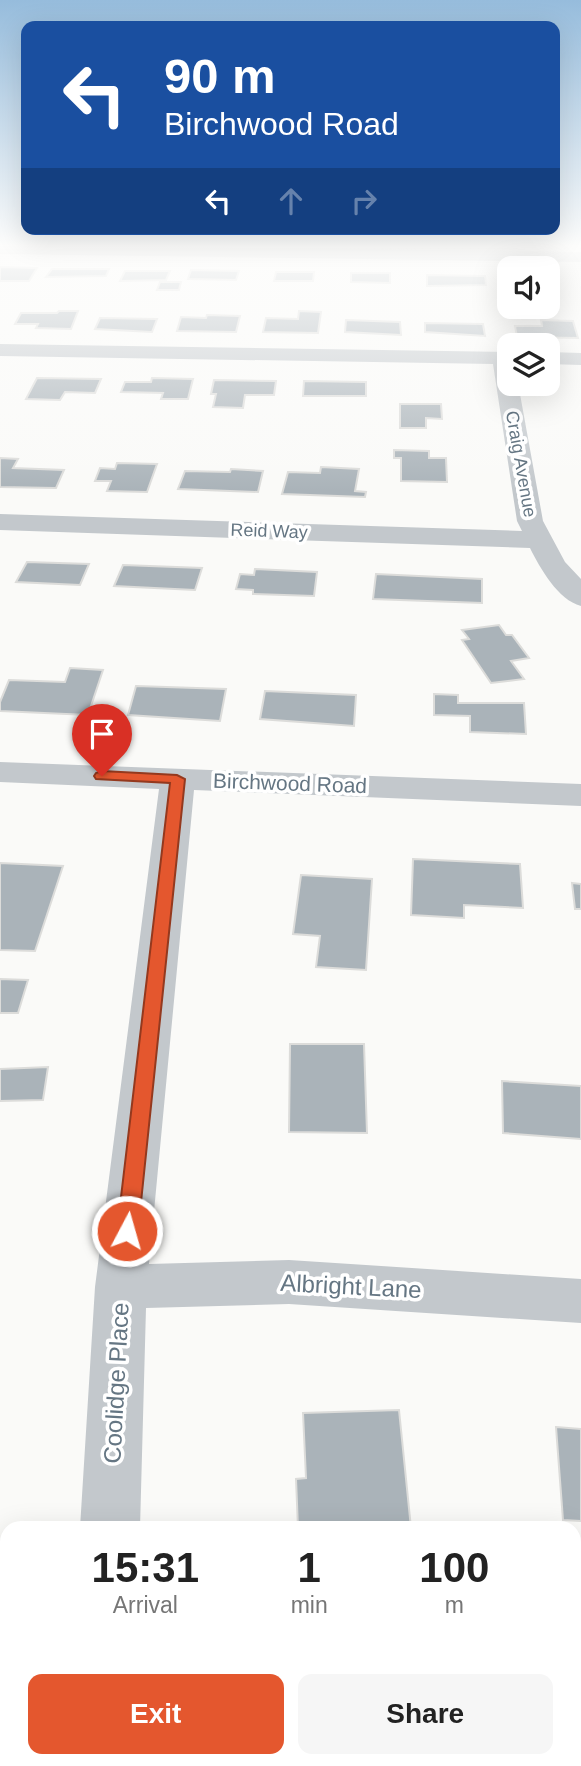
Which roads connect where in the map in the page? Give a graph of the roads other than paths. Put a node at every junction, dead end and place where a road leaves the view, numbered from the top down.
1 (0, 350) edge
2 (497, 358) edge
3 (560, 358) edge
4 (581, 359) edge
5 (512, 396) edge
6 (0, 522) edge
7 (538, 540) junction
8 (581, 597) edge
9 (0, 772) edge
10 (177, 779) junction
11 (581, 795) edge
12 (121, 1287) junction
13 (581, 1301) edge
14 (110, 1521) edge

1 - 2 street
3 - 4 street
5 - 7 street, Craig Avenue
6 - 7 street, Reid Way
7 - 8 street, Craig Avenue
9 - 10 street, Birchwood Road
10 - 11 street, Birchwood Road
10 - 12 street, Coolidge Place
12 - 13 street, Albright Lane
12 - 14 street, Coolidge Place

